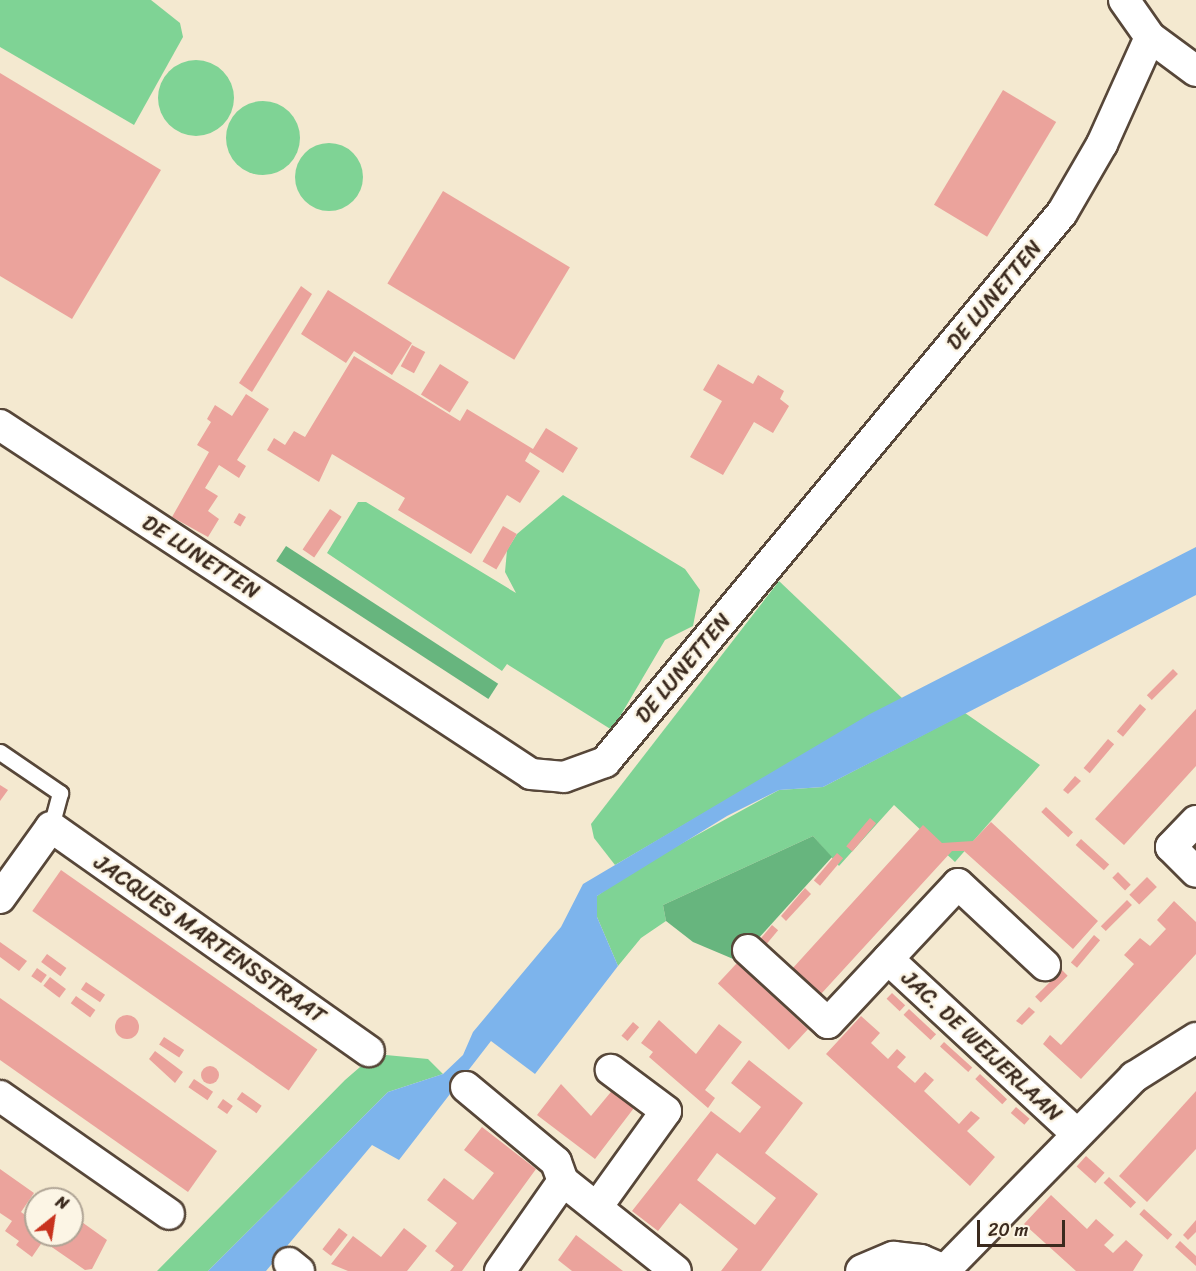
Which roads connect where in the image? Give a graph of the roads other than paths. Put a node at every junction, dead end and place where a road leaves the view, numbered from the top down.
1 (1124, 0) edge
2 (1150, 37) junction
3 (1196, 71) edge
4 (0, 425) edge
5 (0, 752) edge
6 (1196, 820) edge
7 (51, 827) junction
8 (1196, 872) edge
9 (0, 898) edge
10 (748, 950) dead end
11 (888, 959) junction
12 (1046, 965) dead end
13 (1196, 1038) edge
14 (369, 1051) dead end
15 (610, 1070) dead end
16 (466, 1088) dead end
17 (0, 1096) edge
18 (1076, 1133) junction
19 (563, 1181) junction
20 (597, 1207) junction
21 (169, 1214) dead end
22 (501, 1271) edge
23 (676, 1271) edge
24 (862, 1271) edge
25 (944, 1271) edge

1 - 2 street
2 - 3 street
2 - 4 street, DE LUNETTEN
5 - 7 lane
6 - 8 street
7 - 9 street
7 - 14 street, JACQUES MARTENSSTRAAT
10 - 11 street, JAC. DE WEIJERLAAN
11 - 12 street, JAC. DE WEIJERLAAN
11 - 18 street, JAC. DE WEIJERLAAN
13 - 18 street
15 - 20 street
16 - 19 street
17 - 21 street
18 - 25 street
19 - 20 street
19 - 22 street
20 - 23 street
24 - 25 street

